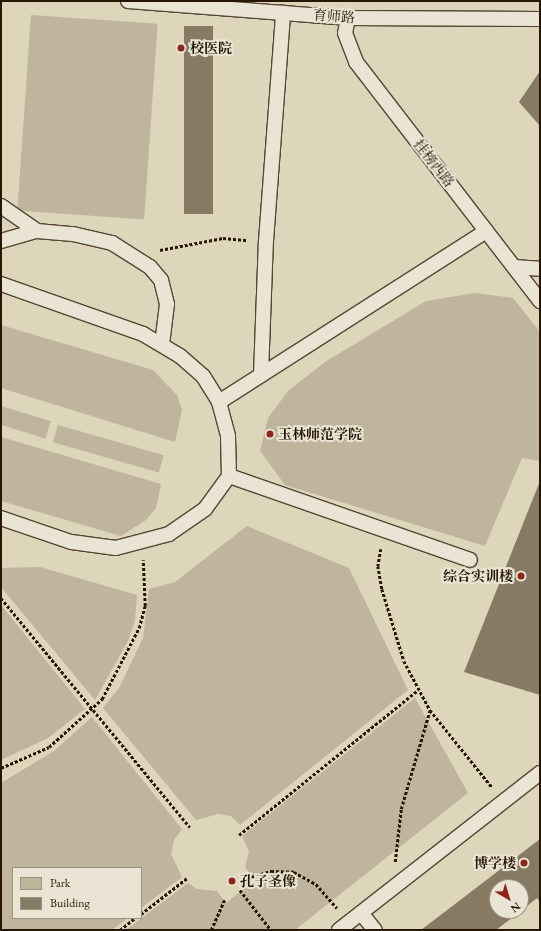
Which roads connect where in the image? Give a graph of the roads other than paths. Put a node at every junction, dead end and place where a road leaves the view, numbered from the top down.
1 (128, 1) edge
2 (283, 12) junction
3 (348, 18) junction
4 (540, 19) edge
5 (1, 206) edge
6 (37, 231) junction
7 (486, 231) junction
8 (1, 241) edge
9 (514, 267) junction
10 (540, 269) edge
11 (1, 284) edge
12 (540, 301) edge
13 (162, 345) junction
14 (261, 375) junction
15 (219, 402) junction
16 (229, 476) junction
17 (1, 518) edge
18 (470, 560) dead end
19 (540, 773) edge
20 (361, 913) junction
21 (344, 926) edge
22 (375, 930) edge

1 - 2 lane, 育师路
2 - 3 lane, 育师路
2 - 14 lane
3 - 4 lane, 育师路
3 - 7 lane, 挂榜西路
5 - 6 lane
6 - 8 lane
6 - 13 lane
7 - 9 lane, 挂榜西路
7 - 14 lane
9 - 10 lane
9 - 12 lane, 挂榜西路
11 - 13 lane
13 - 15 lane
14 - 15 lane
15 - 16 lane
16 - 17 lane
16 - 18 lane
19 - 20 lane
20 - 21 lane
20 - 22 lane

